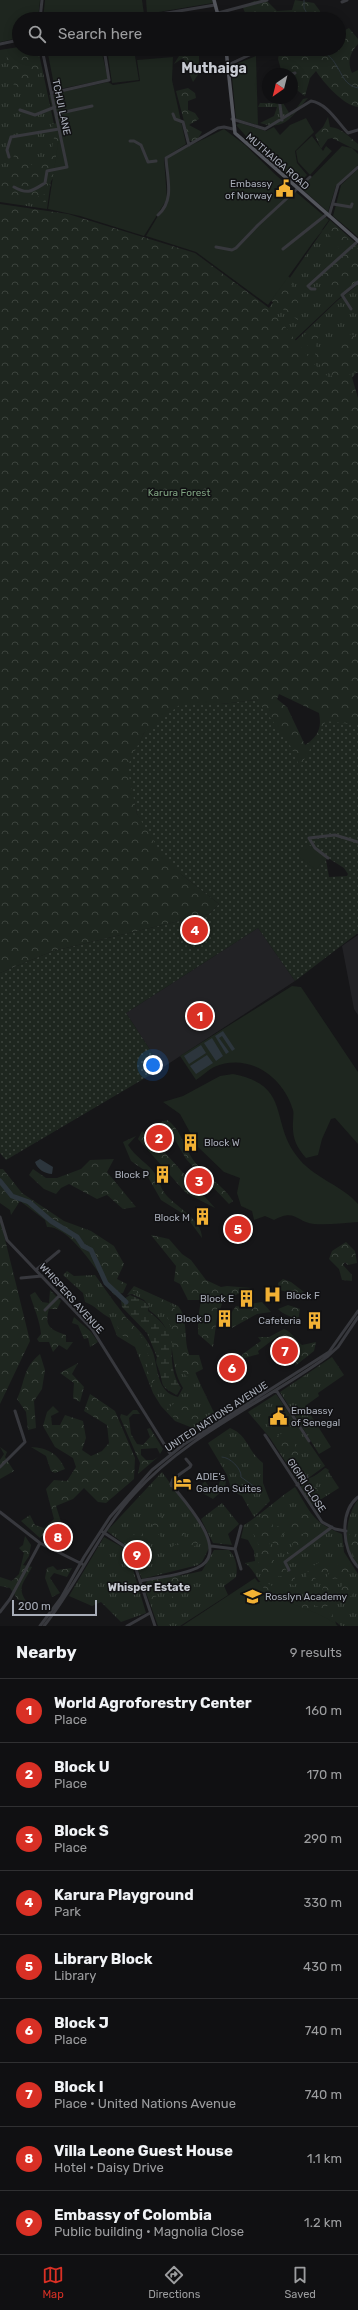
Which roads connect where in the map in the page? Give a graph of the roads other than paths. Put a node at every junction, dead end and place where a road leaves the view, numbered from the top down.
1 (42, 0) edge
2 (214, 0) edge
3 (267, 0) edge
4 (346, 0) edge
5 (259, 1) edge
6 (342, 2) dead end
7 (215, 5) junction
8 (41, 12) edge
9 (172, 12) edge
10 (218, 12) edge
11 (221, 12) edge
12 (12, 41) edge
13 (0, 44) edge
14 (44, 56) edge
15 (105, 56) edge
16 (227, 56) edge
17 (247, 56) edge
18 (228, 65) junction
19 (52, 93) junction
20 (280, 104) edge
21 (92, 106) dead end
22 (55, 107) junction
23 (20, 110) dead end
24 (56, 114) junction
25 (173, 114) dead end
26 (232, 119) junction
27 (282, 120) junction
28 (59, 129) junction
29 (233, 129) junction
30 (358, 130) edge
31 (130, 141) dead end
32 (189, 145) junction
33 (9, 157) dead end
34 (156, 161) dead end
35 (358, 167) edge
36 (310, 177) dead end
37 (14, 187) dead end
38 (297, 188) junction
39 (333, 204) junction
40 (352, 204) dead end
41 (158, 215) dead end
42 (328, 215) junction
43 (358, 241) edge
44 (216, 247) dead end
45 (283, 249) dead end
46 (358, 282) edge
47 (315, 289) dead end
48 (351, 309) dead end
49 (358, 842) edge
50 (328, 858) dead end
51 (0, 1217) edge
52 (59, 1251) dead end
53 (36, 1270) junction
54 (42, 1276) junction
55 (21, 1278) dead end
56 (60, 1295) junction
57 (45, 1310) dead end
58 (358, 1311) edge
59 (358, 1317) edge
60 (276, 1390) junction
61 (253, 1402) junction
62 (15, 1411) dead end
63 (265, 1435) dead end
64 (309, 1441) dead end
65 (171, 1455) junction
66 (186, 1459) dead end
67 (0, 1467) edge
68 (307, 1477) dead end
69 (297, 1485) junction
70 (358, 1497) edge
71 (0, 1512) edge
72 (241, 1526) dead end
73 (332, 1527) junction
74 (346, 1530) junction
75 (102, 1531) junction
76 (40, 1543) junction
77 (211, 1546) junction
78 (235, 1549) junction
79 (82, 1563) junction
80 (358, 1567) edge
81 (241, 1569) dead end
82 (289, 1570) dead end
83 (140, 1581) junction
84 (0, 1612) edge
85 (150, 1613) junction
86 (40, 1626) edge
87 (44, 1626) edge
88 (127, 1626) edge
89 (155, 1626) edge

1 - 8 street
2 - 7 main road
3 - 5 street
4 - 6 street
5 - 11 street
7 - 9 street
7 - 10 main road
12 - 13 street
14 - 19 street, TCHUI LANE
15 - 19 street
16 - 18 main road
17 - 18 street
18 - 26 main road
19 - 22 street, TCHUI LANE
20 - 27 street
21 - 24 street
22 - 23 street
22 - 24 street, TCHUI LANE
24 - 28 street, TCHUI LANE
25 - 32 street
26 - 27 street
26 - 29 main road
27 - 30 street
28 - 33 street
28 - 37 street, TCHUI LANE
29 - 32 street
29 - 38 main road, MUTHAIGA ROAD
31 - 34 street
32 - 41 street
35 - 39 street
36 - 38 street
38 - 42 main road, MUTHAIGA ROAD
38 - 44 street
39 - 40 street
39 - 42 street
42 - 43 main road, MUTHAIGA ROAD
42 - 45 street
43 - 47 street
46 - 48 street
49 - 50 street
51 - 53 street, WHISPERS AVENUE
52 - 53 street
53 - 54 street, WHISPERS AVENUE
54 - 55 street
54 - 56 street, WHISPERS AVENUE
56 - 57 street
56 - 65 street, WHISPERS AVENUE
58 - 61 street, UNITED NATIONS AVENUE
59 - 60 street, UNITED NATIONS AVENUE
60 - 61 street, UNITED NATIONS AVENUE
60 - 64 street
61 - 65 street, UNITED NATIONS AVENUE
62 - 67 street
63 - 69 street, GIGIRI CLOSE
65 - 75 street, UNITED NATIONS AVENUE
66 - 77 street
68 - 69 street
69 - 73 street, GIGIRI CLOSE
70 - 74 street
71 - 76 street
72 - 78 street
73 - 74 street, GIGIRI CLOSE
73 - 82 street
74 - 80 street
75 - 79 street, UNITED NATIONS AVENUE
75 - 83 street
76 - 79 street
76 - 84 street
77 - 78 street
77 - 83 street
78 - 81 street
79 - 86 street, UNITED NATIONS AVENUE
79 - 87 street, UNITED NATIONS AVENUE
83 - 85 street
85 - 88 street
85 - 89 street

